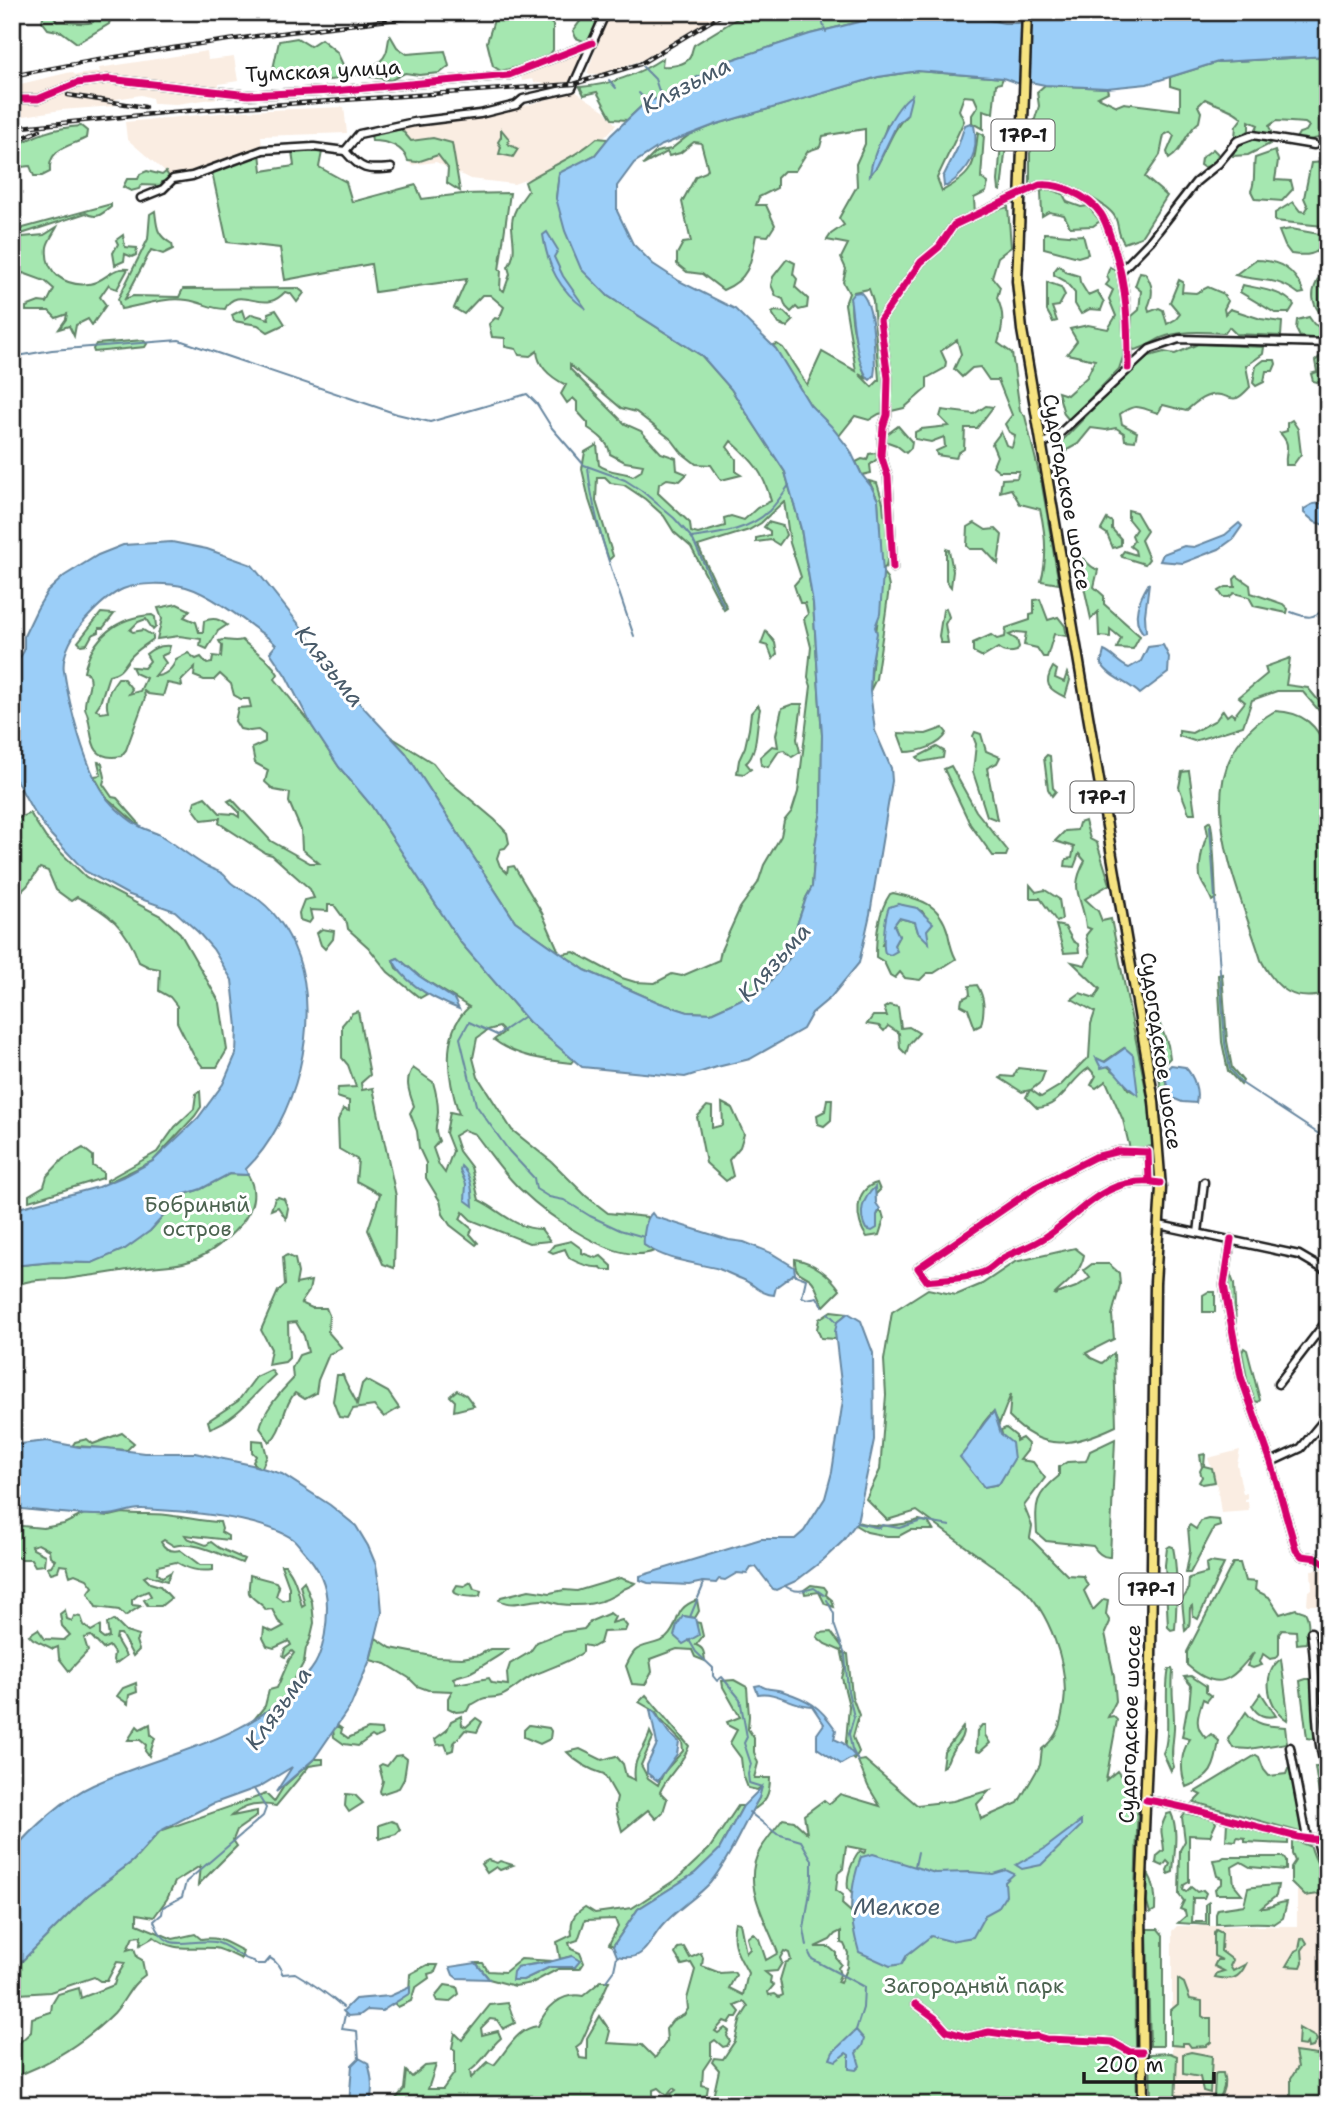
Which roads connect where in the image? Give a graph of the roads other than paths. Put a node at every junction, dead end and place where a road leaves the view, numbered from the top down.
1 (606, 12) edge
2 (1027, 12) edge
3 (592, 43) junction
4 (12, 99) edge
5 (1314, 145) dead end
6 (345, 152) junction
7 (391, 168) dead end
8 (141, 198) dead end
9 (1122, 270) junction
10 (1328, 343) edge
11 (1128, 368) junction
12 (1041, 445) junction
13 (893, 568) dead end
14 (1149, 1181) junction
15 (1204, 1182) dead end
16 (1160, 1183) junction
17 (1159, 1224) junction
18 (1198, 1233) junction
19 (1231, 1239) junction
20 (1328, 1272) edge
21 (1328, 1319) edge
22 (1278, 1384) dead end
23 (1328, 1415) edge
24 (1271, 1462) junction
25 (1328, 1566) edge
26 (1311, 1632) dead end
27 (1290, 1747) dead end
28 (1328, 1776) edge
29 (1146, 1800) junction
30 (1307, 1838) junction
31 (1328, 1839) edge
32 (1317, 1840) junction
33 (1328, 1885) edge
34 (916, 2004) dead end
35 (1142, 2052) junction
36 (1143, 2105) edge

1 - 3 street
2 - 12 main road, Судогодское шоссе / 17Р-1, bridge
3 - 4 street, Тумская улица
3 - 6 street
5 - 9 street
6 - 7 street
6 - 8 street
9 - 11 street
9 - 13 street
10 - 11 street
11 - 12 street
12 - 16 main road, Судогодское шоссе / 17Р-1
14 - 14 street
14 - 16 street
15 - 18 street
16 - 17 main road, Судогодское шоссе / 17Р-1
17 - 18 street
17 - 29 main road, Судогодское шоссе / 17Р-1
18 - 19 street
19 - 20 street
19 - 24 street
21 - 22 street
23 - 24 street
24 - 25 street
26 - 28 street
27 - 30 street
29 - 30 street
29 - 35 main road, Судогодское шоссе / 17Р-1
30 - 32 street
31 - 32 street
32 - 33 street
34 - 35 street
35 - 36 main road, Судогодское шоссе / 17Р-1

